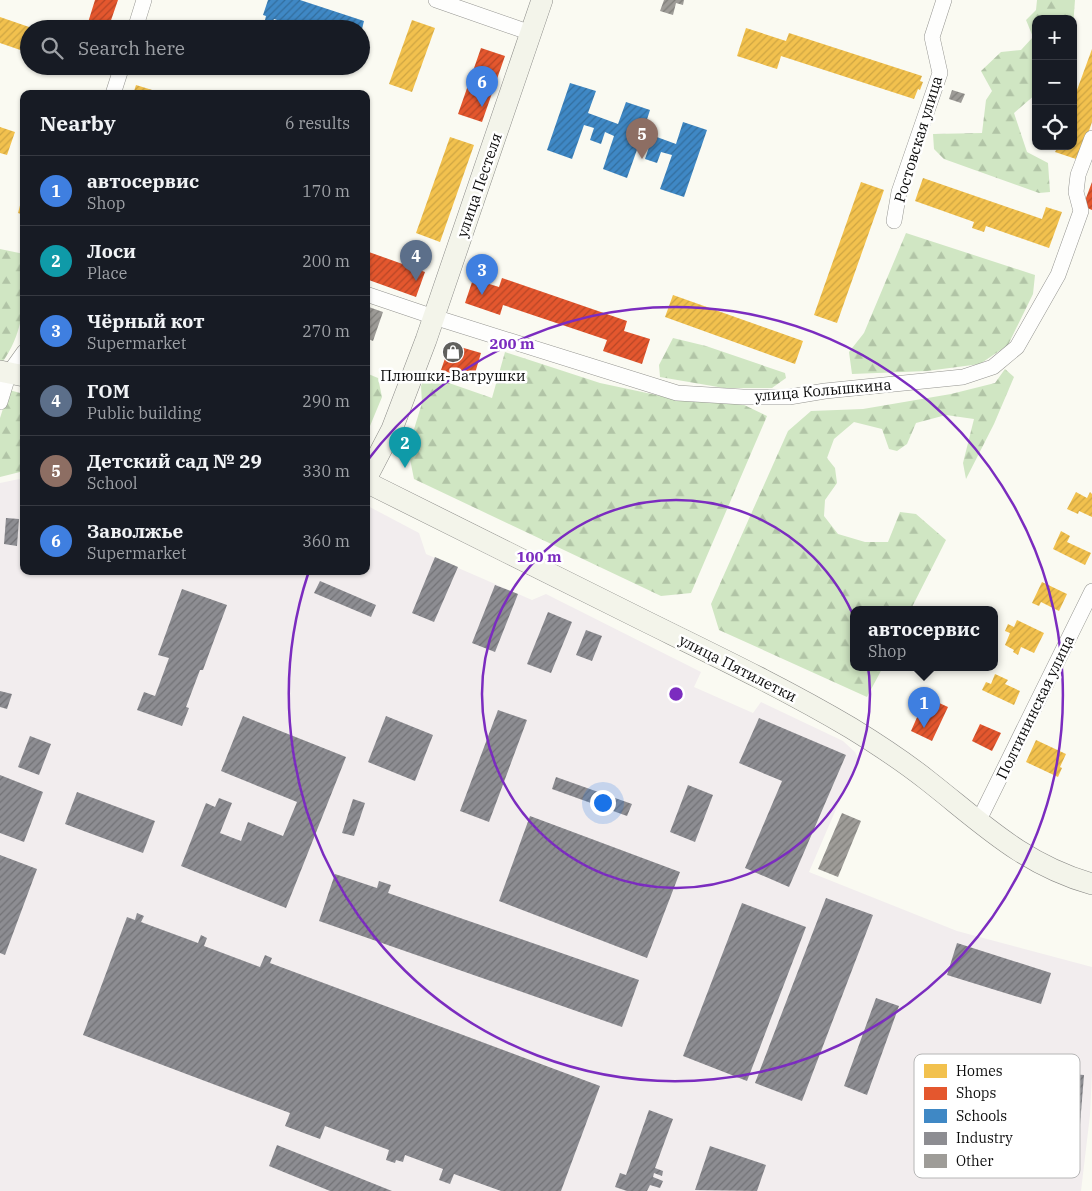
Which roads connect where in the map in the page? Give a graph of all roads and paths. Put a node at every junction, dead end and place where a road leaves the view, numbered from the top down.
1 (144, 0) edge
2 (436, 0) edge
3 (542, 0) edge
4 (944, 0) edge
5 (138, 20) edge
6 (531, 33) junction
7 (119, 75) edge
8 (114, 90) edge
9 (1092, 138) edge
10 (894, 221) dead end
11 (370, 295) edge
12 (434, 317) junction
13 (20, 358) edge
14 (11, 373) edge
15 (0, 402) edge
16 (370, 472) edge
17 (370, 482) edge
18 (1092, 591) edge
19 (978, 822) junction
20 (1092, 884) edge

1 - 5 street
2 - 6 street
3 - 6 main road, улица Пестеля
4 - 10 street, Ростовская улица
6 - 12 main road, улица Пестеля
7 - 8 street
9 - 12 street, улица Колышкина
11 - 12 street, улица Колышкина
12 - 16 main road, улица Пестеля
13 - 14 street
14 - 15 street
17 - 19 main road, улица Пятилетки
18 - 19 street, Полтининская улица
19 - 20 main road, улица Пятилетки

